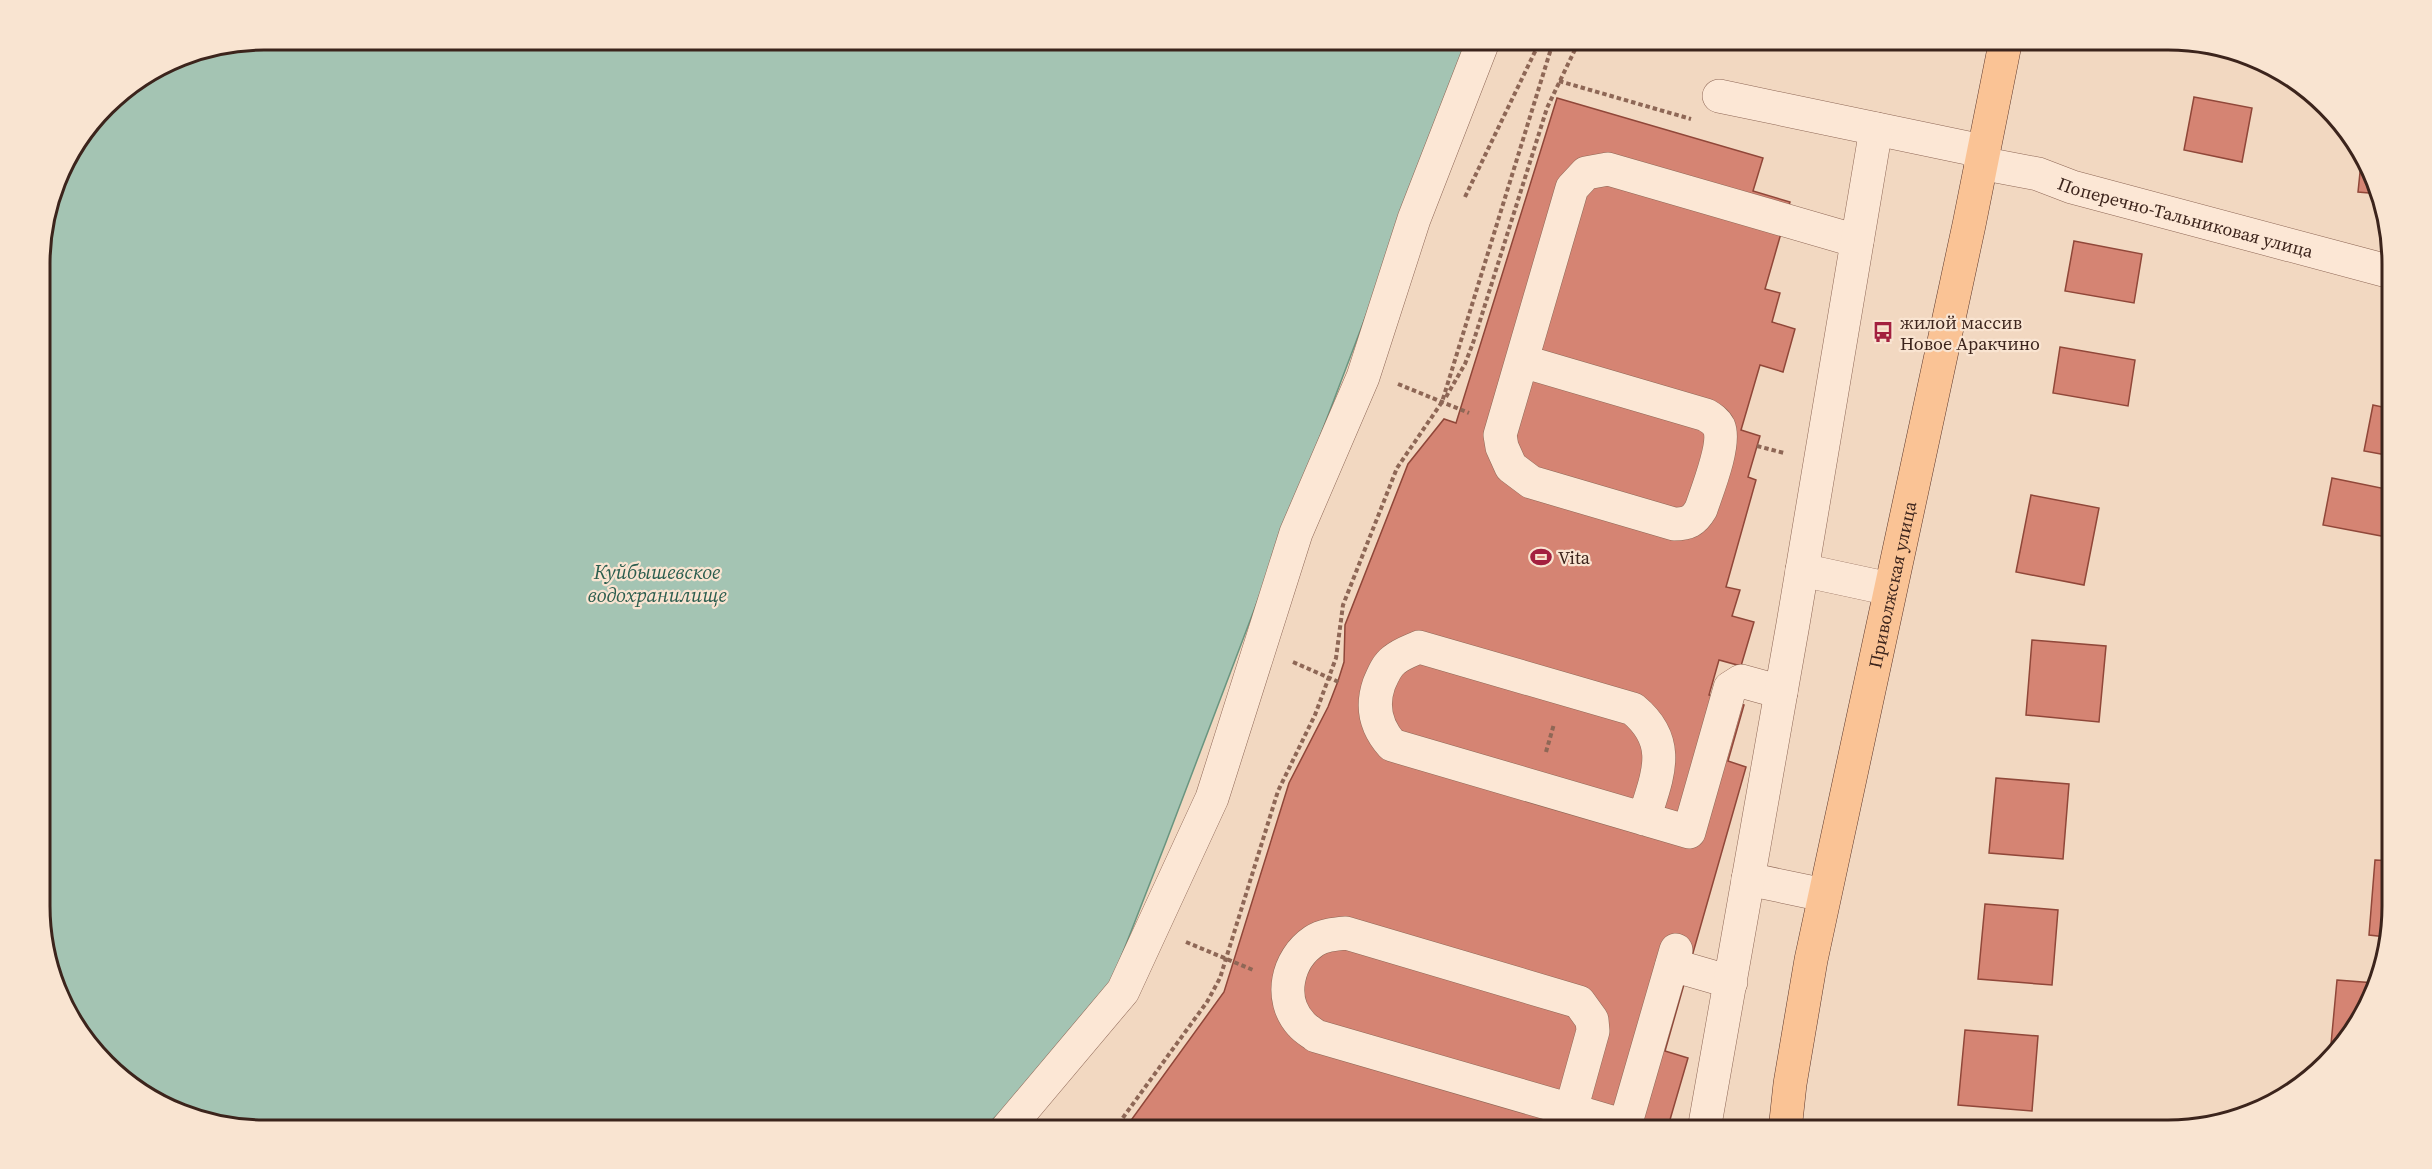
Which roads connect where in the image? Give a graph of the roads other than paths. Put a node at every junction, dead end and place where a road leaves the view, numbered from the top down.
1 (1480, 50) edge
2 (2004, 50) edge
3 (1719, 96) dead end
4 (1876, 129) junction
5 (1981, 157) junction
6 (1857, 241) junction
7 (2382, 270) edge
8 (1522, 361) junction
9 (1802, 570) junction
10 (1890, 589) junction
11 (1781, 692) junction
12 (1644, 819) junction
13 (1748, 879) junction
14 (1824, 896) junction
15 (1731, 982) junction
16 (1571, 1110) junction
17 (1014, 1120) edge
18 (1605, 1120) edge
19 (1627, 1120) edge
20 (1706, 1120) edge
21 (1786, 1120) edge

1 - 17 street
2 - 5 main road, Приволжская улица
3 - 4 street, Поперечно-Тальниковая улица
4 - 5 street, Поперечно-Тальниковая улица
4 - 6 street
5 - 7 street, Поперечно-Тальниковая улица
5 - 10 main road, Приволжская улица
6 - 8 street
6 - 9 street
8 - 8 street
9 - 10 street
9 - 11 street
10 - 14 main road, Приволжская улица
11 - 12 street
11 - 13 street
12 - 12 street
13 - 14 street
13 - 15 street
14 - 21 main road, Приволжская улица
15 - 19 street
15 - 20 street
16 - 16 street
16 - 18 street

